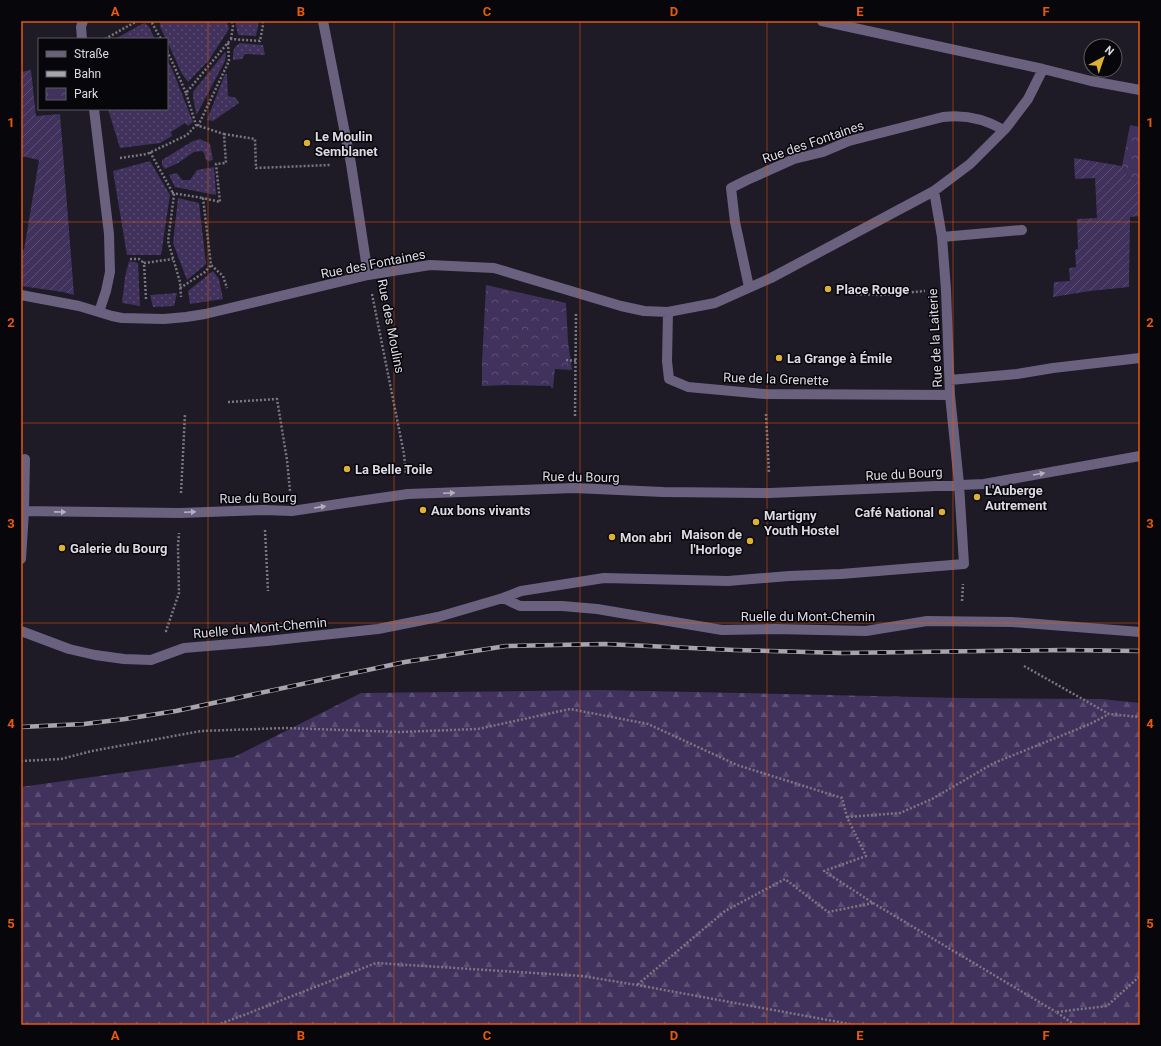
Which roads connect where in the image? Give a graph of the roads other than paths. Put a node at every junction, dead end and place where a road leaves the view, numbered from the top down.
1 (83, 21) edge
2 (323, 21) edge
3 (822, 21) edge
4 (82, 38) edge
5 (1043, 69) junction
6 (1140, 90) edge
7 (94, 110) edge
8 (1004, 130) junction
9 (934, 191) junction
10 (1022, 230) dead end
11 (942, 237) junction
12 (368, 275) junction
13 (749, 287) junction
14 (21, 295) edge
15 (99, 312) junction
16 (668, 312) junction
17 (1140, 358) edge
18 (950, 380) junction
19 (950, 395) junction
20 (1140, 456) edge
21 (25, 459) dead end
22 (958, 484) junction
23 (23, 511) edge
24 (21, 560) edge
25 (503, 598) junction
26 (21, 631) edge
27 (1140, 632) edge

1 - 4 street
2 - 12 street, Rue des Moulins
3 - 5 street
5 - 6 street
5 - 8 street, Rue des Fontaines
7 - 15 street
8 - 9 street, Rue des Fontaines
8 - 13 street, Rue des Fontaines
9 - 11 street, Rue de la Laiterie
9 - 13 street, Rue des Fontaines
10 - 11 street
11 - 18 street, Rue de la Laiterie
12 - 15 street, Rue des Fontaines
12 - 16 street, Rue des Fontaines
13 - 16 street, Rue des Fontaines
14 - 15 street, Rue des Fontaines
16 - 19 street, Rue de la Grenette
17 - 18 street
18 - 19 street, Rue de la Laiterie
19 - 22 street, Rue de la Laiterie
22 -> 20 street, Rue du Bourg
21 - 23 street
23 -> 22 street, Rue du Bourg
22 - 25 street, Ruelle du Mont-Chemin
23 - 24 street
25 - 26 street, Ruelle du Mont-Chemin
25 - 27 street, Ruelle du Mont-Chemin

